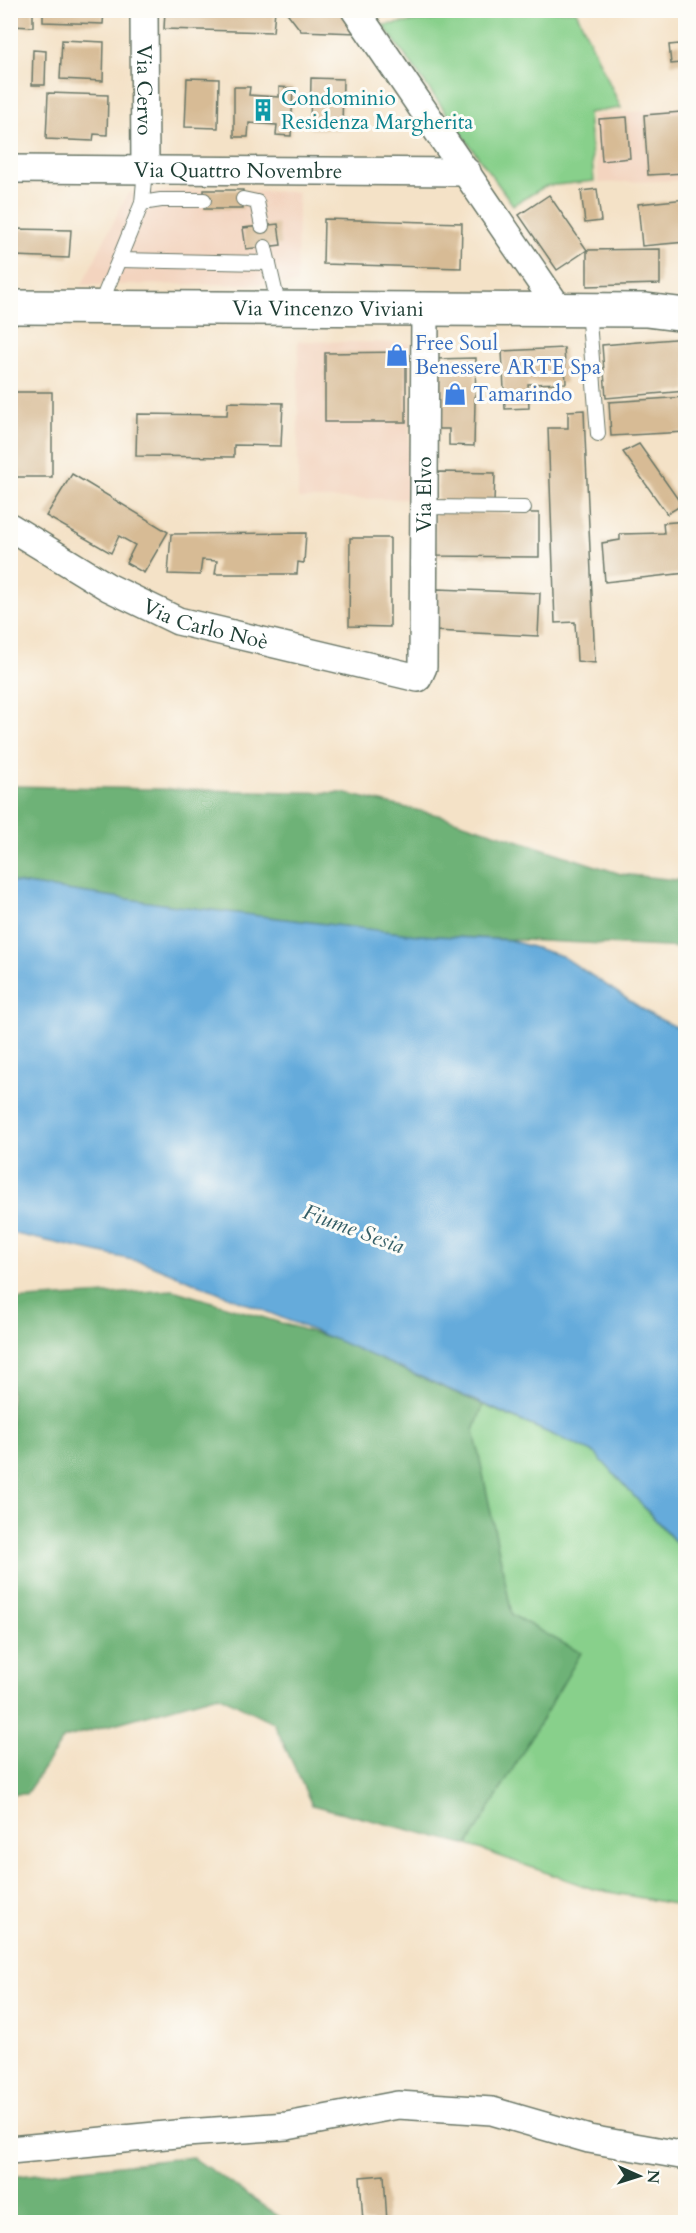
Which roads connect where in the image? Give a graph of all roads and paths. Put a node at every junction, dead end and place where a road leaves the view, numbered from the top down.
1 (144, 10) edge
2 (355, 10) edge
3 (10, 168) edge
4 (145, 169) junction
5 (467, 172) junction
6 (243, 199) dead end
7 (204, 200) dead end
8 (142, 203) junction
9 (262, 226) dead end
10 (265, 247) dead end
11 (119, 260) junction
12 (269, 263) junction
13 (686, 302) edge
14 (10, 307) edge
15 (99, 308) junction
16 (279, 308) junction
17 (425, 309) junction
18 (573, 309) junction
19 (646, 310) junction
20 (686, 315) edge
21 (598, 434) dead end
22 (424, 507) junction
23 (524, 508) dead end
24 (10, 527) edge
25 (418, 678) joint
26 (10, 2150) edge
27 (686, 2156) edge

1 - 4 street, Via Cervo
2 - 5 street
3 - 4 street, Via Quattro Novembre
4 - 5 street, Via Quattro Novembre
4 - 8 lane
5 - 18 street
6 - 9 lane
7 - 8 lane
8 - 11 lane
10 - 12 lane
11 - 12 lane
11 - 15 lane
12 - 16 lane
13 - 19 main road, Via Vincenzo Viviani
14 - 15 main road, Via Vincenzo Viviani
15 - 16 main road, Via Vincenzo Viviani
16 - 17 main road, Via Vincenzo Viviani
17 - 18 main road, Via Vincenzo Viviani
17 - 22 street, Via Elvo
18 - 19 main road, Via Vincenzo Viviani
18 - 21 lane
19 - 20 main road, Via Vincenzo Viviani
22 - 23 lane
22 - 25 street, Via Elvo
24 - 25 street, Via Carlo Noè
26 - 27 street

